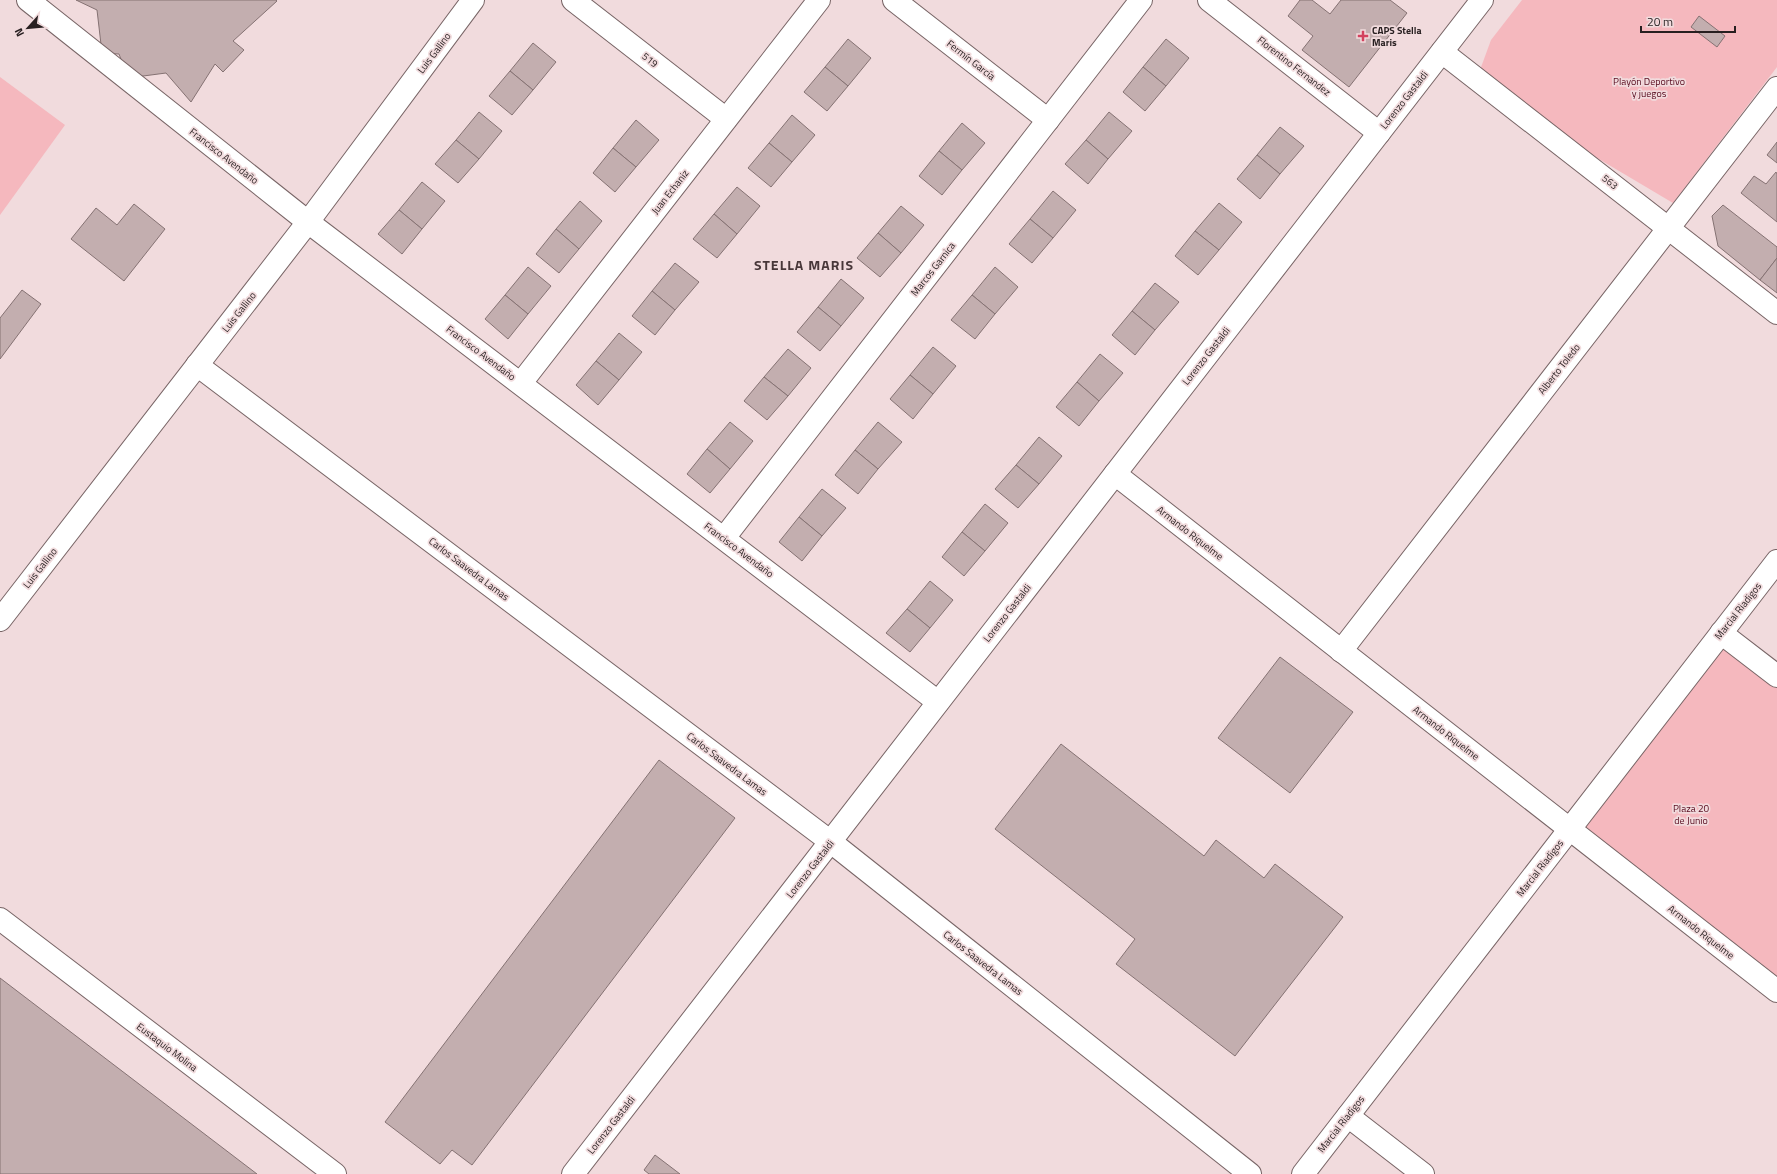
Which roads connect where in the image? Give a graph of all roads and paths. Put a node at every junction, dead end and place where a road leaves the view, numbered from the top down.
1 (28, 0) edge
2 (473, 0) edge
3 (573, 0) edge
4 (819, 0) edge
5 (894, 0) edge
6 (1141, 0) edge
7 (1209, 0) edge
8 (1482, 0) edge
9 (1442, 52) junction
10 (1777, 88) edge
11 (726, 119) junction
12 (1048, 120) junction
13 (1379, 133) junction
14 (308, 222) junction
15 (1668, 228) junction
16 (1777, 313) edge
17 (197, 365) junction
18 (522, 383) junction
19 (1115, 474) junction
20 (724, 538) junction
21 (1777, 561) edge
22 (0, 620) edge
23 (1721, 633) junction
24 (1341, 651) junction
25 (1777, 676) edge
26 (938, 702) junction
27 (1570, 829) junction
28 (831, 842) junction
29 (0, 919) edge
30 (1777, 990) edge
31 (1348, 1116) junction
32 (335, 1174) edge
33 (573, 1174) edge
34 (1250, 1174) edge
35 (1302, 1174) edge
36 (1423, 1174) edge

1 - 14 street, Francisco Avendaño
2 - 14 street, Luis Gallino
3 - 11 street, 519
4 - 11 street, Juan Echaniz
5 - 12 street, Fermín García
6 - 12 street, Marcos Garnica
7 - 13 street, Florentino Fernandez
8 - 9 street, Lorenzo Gastaldi
9 - 13 street, Lorenzo Gastaldi
9 - 15 street, 563
10 - 15 street, Alberto Toledo
11 - 18 street, Juan Echaniz
12 - 20 street, Marcos Garnica
13 - 19 street, Lorenzo Gastaldi
14 - 17 street, Luis Gallino
14 - 18 street, Francisco Avendaño
15 - 16 street, 563
15 - 24 street, Alberto Toledo
17 - 22 street, Luis Gallino
17 - 28 street, Carlos Saavedra Lamas
18 - 20 street, Francisco Avendaño
19 - 24 street, Armando Riquelme
19 - 26 street, Lorenzo Gastaldi
20 - 26 street, Francisco Avendaño
21 - 23 street, Marcial Riadigos
23 - 25 street
23 - 27 street, Marcial Riadigos
24 - 27 street, Armando Riquelme
26 - 28 street, Lorenzo Gastaldi
27 - 30 street, Armando Riquelme
27 - 31 street, Marcial Riadigos
28 - 33 street, Lorenzo Gastaldi
28 - 34 street, Carlos Saavedra Lamas
29 - 32 street, Eustaquio Molina
31 - 35 street, Marcial Riadigos
31 - 36 street

